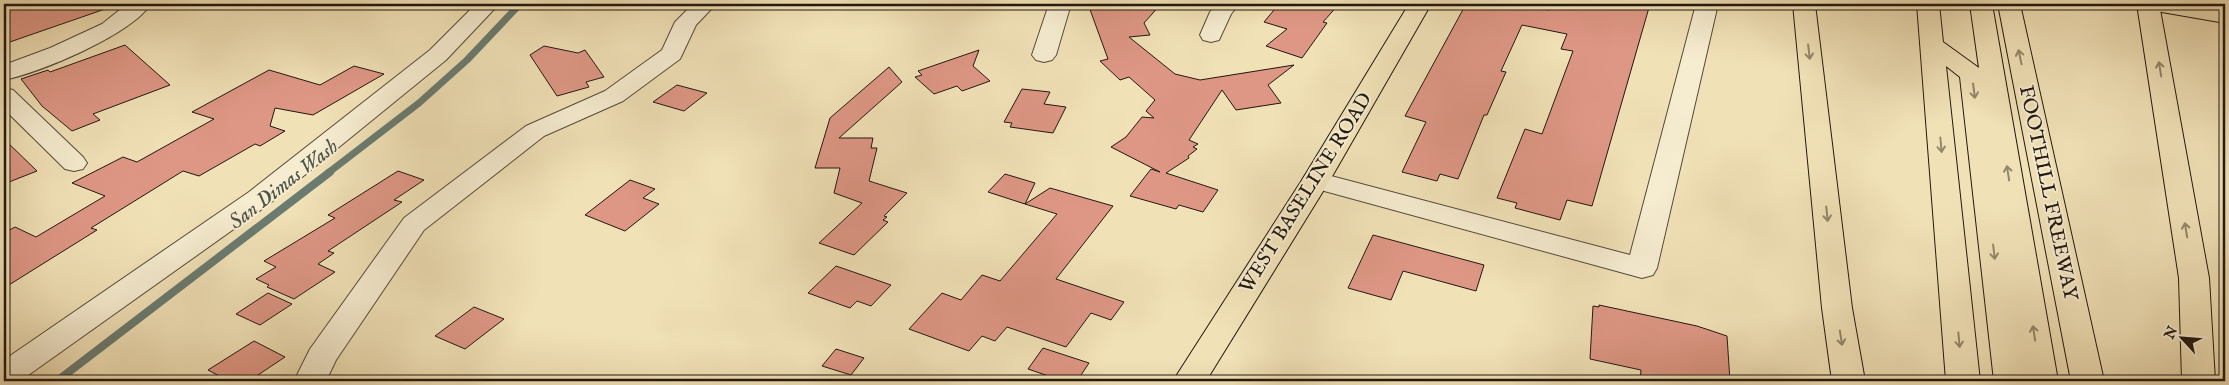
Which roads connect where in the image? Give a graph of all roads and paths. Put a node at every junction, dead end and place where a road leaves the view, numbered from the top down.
1 (140, 4) edge
2 (488, 4) edge
3 (705, 4) edge
4 (1060, 4) edge
5 (1228, 4) edge
6 (1420, 4) edge
7 (1707, 4) edge
8 (1804, 4) edge
9 (1928, 4) edge
10 (1981, 4) edge
11 (2009, 4) edge
12 (2148, 4) edge
13 (2156, 4) edge
14 (2225, 16) edge
15 (1211, 35) dead end
16 (1932, 45) junction
17 (1044, 55) dead end
18 (4, 73) edge
19 (4, 95) edge
20 (74, 163) dead end
21 (1316, 180) junction
22 (4, 376) edge
23 (310, 381) edge
24 (1189, 381) edge
25 (1848, 381) edge
26 (1963, 381) edge
27 (2011, 381) edge
28 (2042, 381) edge
29 (2088, 381) edge
30 (2199, 381) edge

1 - 18 street
2 - 22 street
3 - 23 street
4 - 17 street
5 - 15 street
6 - 21 main road, WEST BASELINE ROAD
7 - 21 street
8 -> 25 main road
9 - 16 main road
28 -> 10 main road
29 -> 11 main road, FOOTHILL FREEWAY
30 -> 12 main road
13 - 14 main road
16 -> 26 main road
16 -> 27 main road
19 - 20 street
21 - 24 main road, WEST BASELINE ROAD

